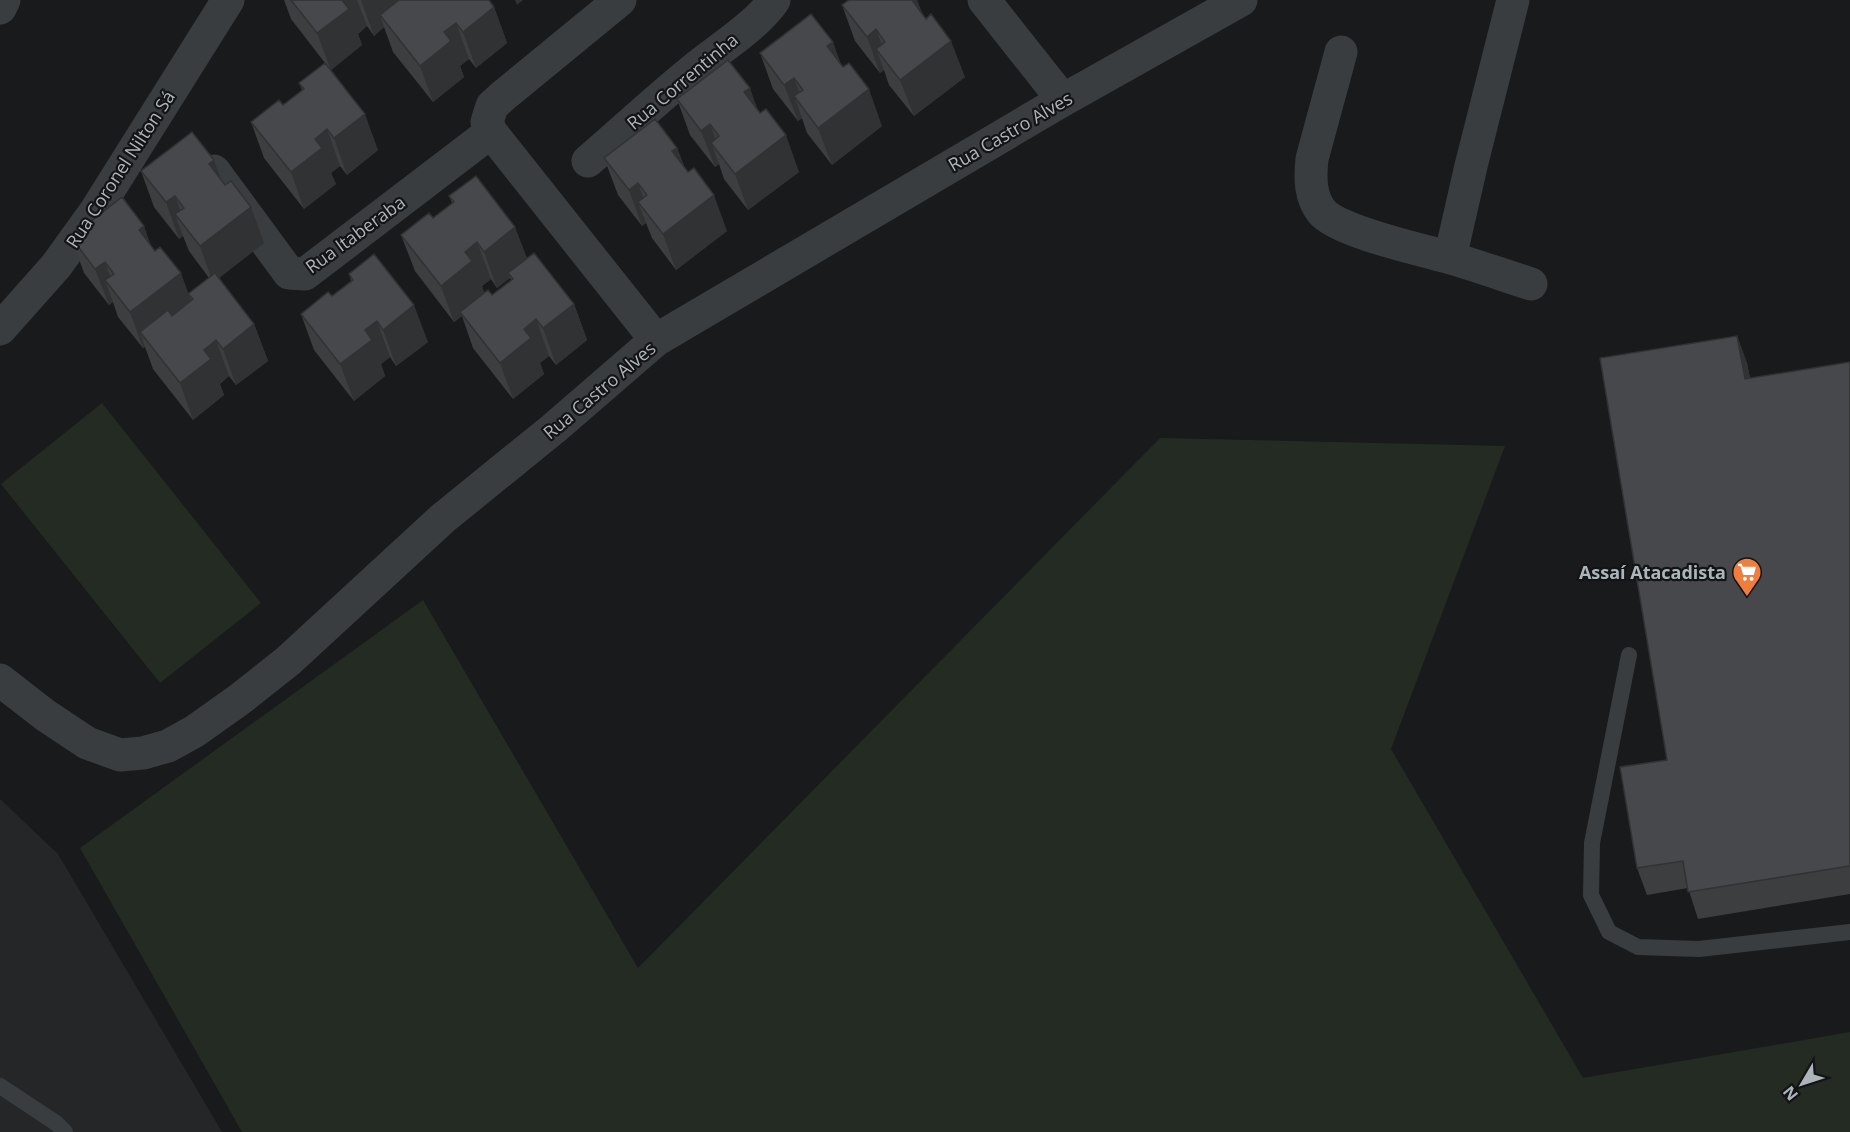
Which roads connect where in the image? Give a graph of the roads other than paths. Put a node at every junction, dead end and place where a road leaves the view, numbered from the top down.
1 (4, 0) edge
2 (228, 0) edge
3 (620, 0) edge
4 (774, 0) edge
5 (984, 0) edge
6 (1241, 0) edge
7 (1513, 0) edge
8 (0, 8) edge
9 (1341, 52) dead end
10 (1063, 99) junction
11 (491, 132) junction
12 (588, 161) dead end
13 (214, 171) edge
14 (1450, 258) junction
15 (1531, 284) dead end
16 (0, 329) edge
17 (656, 340) junction
18 (1629, 655) dead end
19 (0, 680) edge
20 (1850, 932) edge
21 (0, 1086) edge
22 (65, 1132) edge

1 - 8 street
2 - 16 street, Rua Coronel Nilton Sá
3 - 11 street
4 - 12 street, Rua Correntinha
5 - 10 street
6 - 10 street, Rua Castro Alves
7 - 14 street
9 - 14 street
10 - 17 street, Rua Castro Alves
11 - 13 street, Rua Itaberaba
11 - 17 street
14 - 15 street
17 - 19 street, Rua Castro Alves
18 - 20 lane
21 - 22 lane

